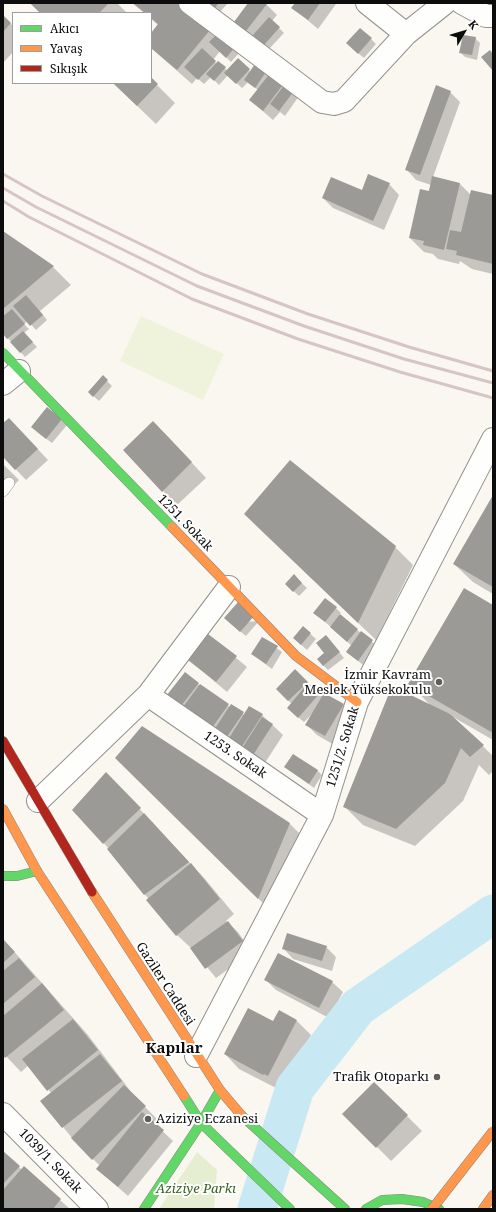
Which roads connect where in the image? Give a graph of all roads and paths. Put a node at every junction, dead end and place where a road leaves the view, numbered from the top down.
1 (190, 3) edge
2 (367, 3) edge
3 (446, 3) edge
4 (462, 3) edge
5 (493, 16) edge
6 (406, 34) junction
7 (3, 353) edge
8 (11, 377) edge
9 (493, 438) edge
10 (228, 587) junction
11 (148, 695) junction
12 (357, 702) junction
13 (3, 741) edge
14 (38, 801) junction
15 (3, 809) edge
16 (322, 815) junction
17 (37, 871) junction
18 (3, 876) edge
19 (196, 1056) junction
20 (220, 1090) junction
21 (3, 1114) edge
22 (201, 1123) junction
23 (493, 1131) edge
24 (493, 1195) edge
25 (97, 1209) edge
26 (144, 1209) edge
27 (290, 1209) edge
28 (345, 1209) edge
29 (366, 1209) edge
30 (432, 1209) edge
31 (439, 1209) edge
32 (483, 1209) edge

1 - 6 street
2 - 6 street
3 - 6 street
4 - 5 street
7 - 8 main road, 1251. Sokak
8 - 10 main road, 1251. Sokak
9 - 12 street, 1251/2. Sokak
10 - 11 street
10 - 12 main road, 1251. Sokak
11 - 14 street
11 - 16 street, 1253. Sokak
12 - 16 street, 1251/2. Sokak
13 - 14 main road, Gaziler Caddesi
14 - 19 main road, Gaziler Caddesi
15 - 17 main road
16 - 19 street, 1251/2. Sokak
17 - 18 main road
17 - 22 main road
19 - 20 main road, Gaziler Caddesi
20 - 22 main road
20 - 28 main road, Gaziler Caddesi
21 - 25 street, 1039/1. Sokak
22 - 26 main road
22 - 27 main road
23 - 30 main road, bridge
24 - 32 main road
29 - 31 main road

